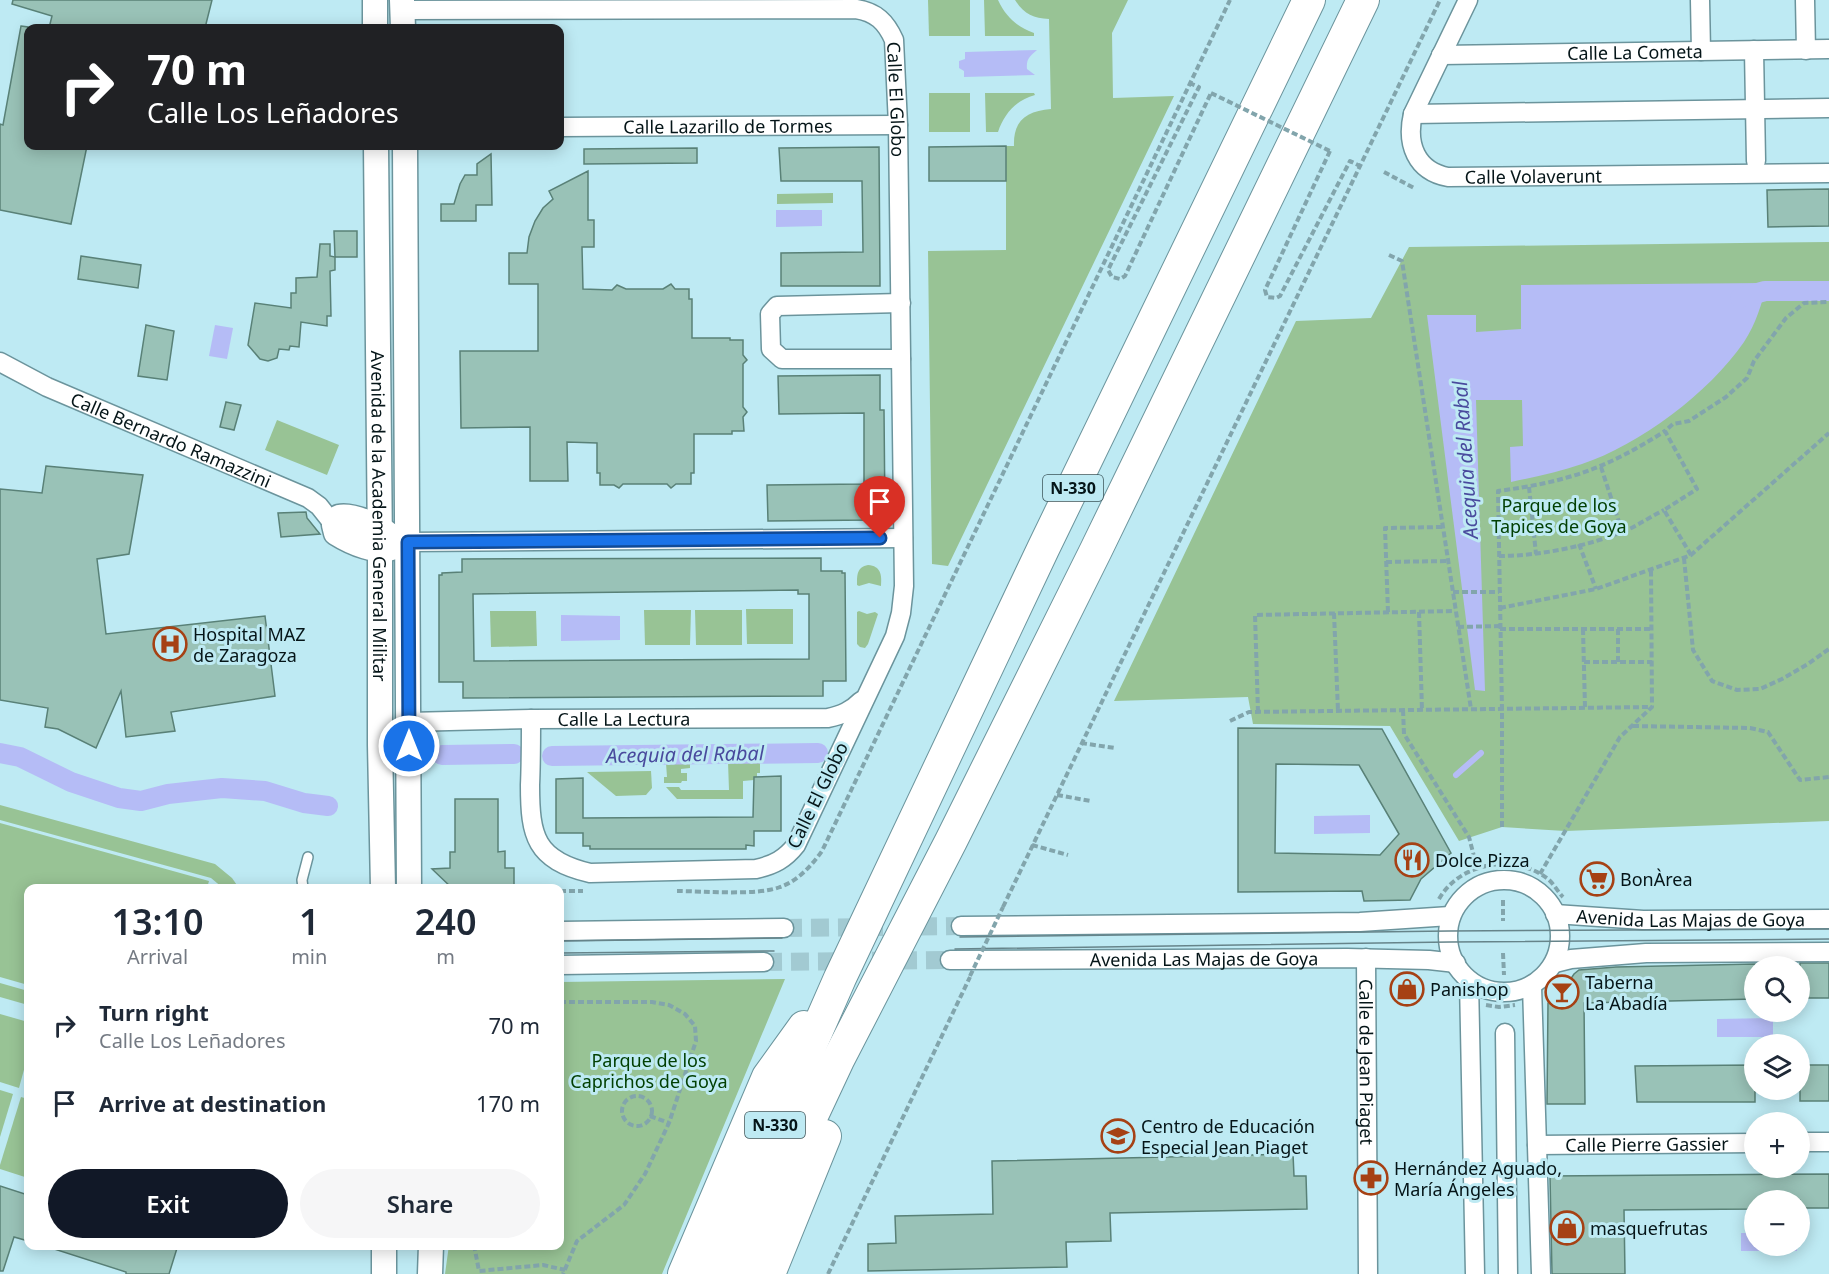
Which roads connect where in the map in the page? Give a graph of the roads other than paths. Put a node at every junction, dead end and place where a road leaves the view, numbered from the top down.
1 (375, 0) edge
2 (1309, 0) edge
3 (1363, 0) edge
4 (1468, 0) edge
5 (1700, 0) edge
6 (1805, 0) edge
7 (779, 4) edge
8 (605, 5) edge
9 (401, 10) edge
10 (375, 24) edge
11 (1829, 49) edge
12 (1754, 50) junction
13 (1806, 50) junction
14 (1701, 51) junction
15 (1441, 55) junction
16 (1829, 108) edge
17 (1755, 109) junction
18 (1413, 114) junction
19 (898, 125) junction
20 (564, 127) edge
21 (376, 150) edge
22 (405, 150) edge
23 (1756, 161) dead end
24 (1829, 173) edge
25 (901, 303) junction
26 (901, 359) junction
27 (0, 362) edge
28 (334, 525) joint
29 (903, 538) junction
30 (390, 542) junction
31 (866, 695) junction
32 (531, 719) junction
33 (409, 722) junction
34 (380, 745) junction
35 (951, 841) junction
36 (309, 857) dead end
37 (302, 884) edge
38 (383, 884) edge
39 (410, 884) edge
40 (1442, 911) junction
41 (1555, 914) junction
42 (1829, 919) edge
43 (961, 926) tunnel mouth
44 (784, 928) tunnel mouth
45 (564, 931) edge
46 (1829, 952) edge
47 (1366, 958) junction
48 (950, 960) tunnel mouth
49 (764, 962) tunnel mouth
50 (1456, 963) junction
51 (1555, 963) junction
52 (564, 965) edge
53 (840, 978) junction
54 (1469, 981) junction
55 (1532, 995) junction
56 (1505, 1033) dead end
57 (1810, 1142) edge
58 (1829, 1142) edge
59 (1744, 1143) edge
60 (1537, 1145) junction
61 (384, 1250) edge
62 (430, 1250) edge
63 (384, 1274) edge
64 (430, 1274) edge
65 (684, 1274) edge
66 (713, 1274) edge
67 (739, 1274) edge
68 (769, 1274) edge
69 (1368, 1274) edge
70 (1474, 1274) edge
71 (1508, 1274) edge
72 (1541, 1274) edge

1 - 10 main road
2 - 53 highway, N-330
3 - 35 highway, N-330
4 - 15 street, Calle Volaverunt
5 - 14 street
6 - 13 street
7 - 8 street, Calle El Globo
7 - 19 street, Calle El Globo
8 - 9 street, Calle El Globo
11 - 13 street, Calle La Cometa
12 - 13 street, Calle La Cometa
12 - 14 street, Calle La Cometa
12 - 17 street
14 - 15 street, Calle La Cometa
15 - 18 street, Calle Volaverunt
16 - 17 street
17 - 18 street
17 - 23 street
18 - 24 street, Calle Volaverunt
19 - 20 street, Calle Lazarillo de Tormes
19 - 25 street, Calle El Globo
21 - 30 main road, Avenida de la Academia General Militar
22 - 30 main road, Avenida de la Academia General Militar
25 - 26 street, Calle El Globo
25 - 26 street
26 - 29 street, Calle El Globo
27 - 28 street, Calle Bernardo Ramazzini
28 - 30 main road, Calle Bernardo Ramazzini
29 - 30 street
29 - 31 street, Calle El Globo
30 - 33 main road, Avenida de la Academia General Militar
30 - 34 main road, Avenida de la Academia General Militar
31 - 32 street, Calle La Lectura
31 - 32 street, Calle El Globo
32 - 33 street, Calle La Lectura
33 - 34 street
33 - 39 main road, Avenida de la Academia General Militar
34 - 38 main road, Avenida de la Academia General Militar
35 - 67 highway, N-330
35 - 68 highway
36 - 37 lane
40 - 41 street
40 - 43 street, Avenida Las Majas de Goya
40 - 50 street
41 - 42 street, Avenida Las Majas de Goya
41 - 51 street
44 - 45 street
46 - 51 street, Avenida Las Majas de Goya
47 - 48 street, Avenida Las Majas de Goya
47 - 50 street, Avenida Las Majas de Goya
47 - 69 street, Calle de Jean Piaget
49 - 52 street
50 - 54 street
51 - 55 street
53 - 65 highway
53 - 66 highway, N-330
54 - 55 street
54 - 70 street
55 - 60 street
56 - 71 street
57 - 58 street
59 - 60 street, Calle Pierre Gassier
60 - 72 street
61 - 63 main road
62 - 64 main road

